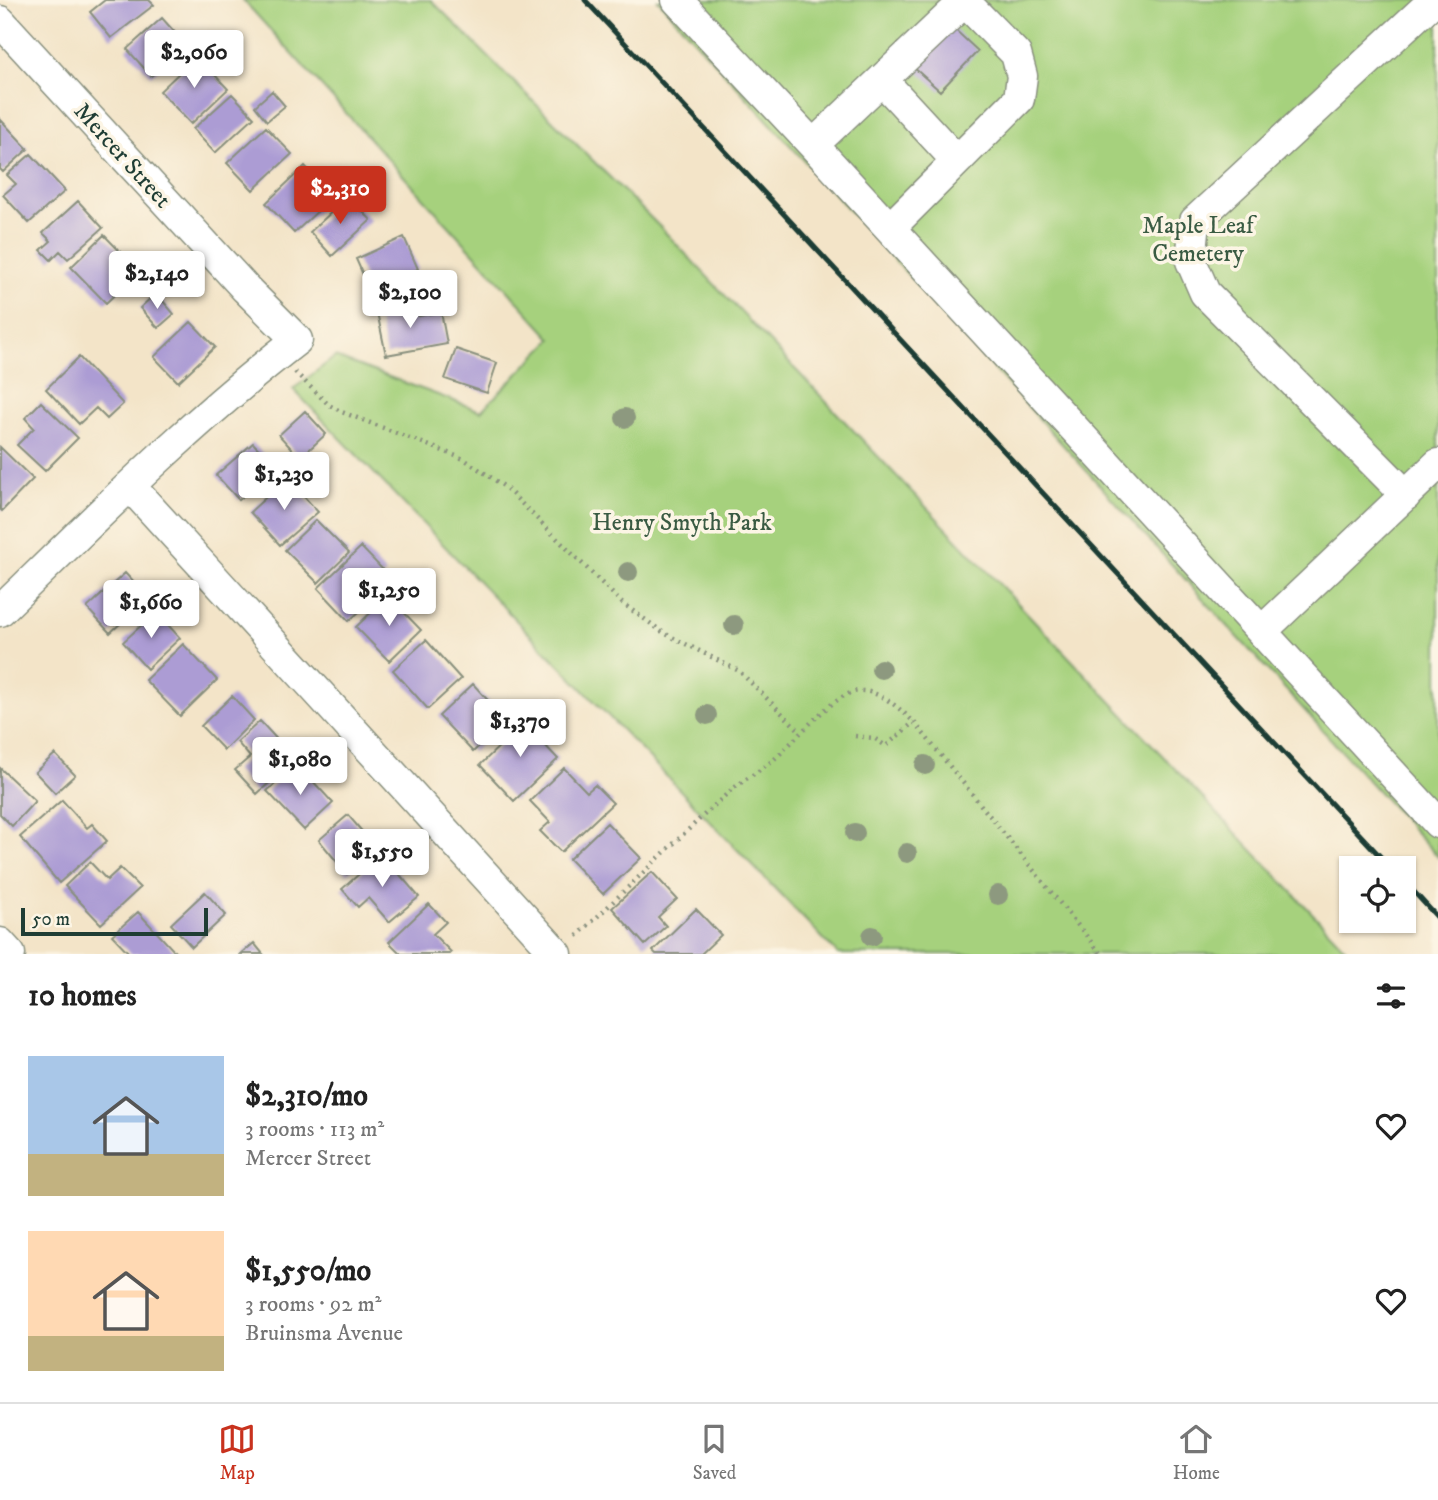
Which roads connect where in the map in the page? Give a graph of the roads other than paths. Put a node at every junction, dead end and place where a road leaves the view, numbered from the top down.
1 (677, 0) edge
2 (1434, 0) edge
3 (965, 1) edge
4 (0, 21) edge
5 (881, 80) junction
6 (813, 145) junction
7 (957, 161) junction
8 (890, 228) junction
9 (1438, 464) edge
10 (130, 486) junction
11 (1406, 495) junction
12 (0, 611) edge
13 (1262, 631) junction
14 (1438, 823) edge
15 (0, 943) edge
16 (563, 949) edge
17 (10, 954) edge

1 - 6 street
2 - 11 street
3 - 5 street
3 - 7 street
4 - 10 street, Mercer Street
5 - 6 street
5 - 7 street
6 - 8 street
7 - 8 street
8 - 13 street
9 - 11 street
10 - 12 street, Mercer Street
10 - 16 street
11 - 13 street
13 - 14 street
15 - 17 street

